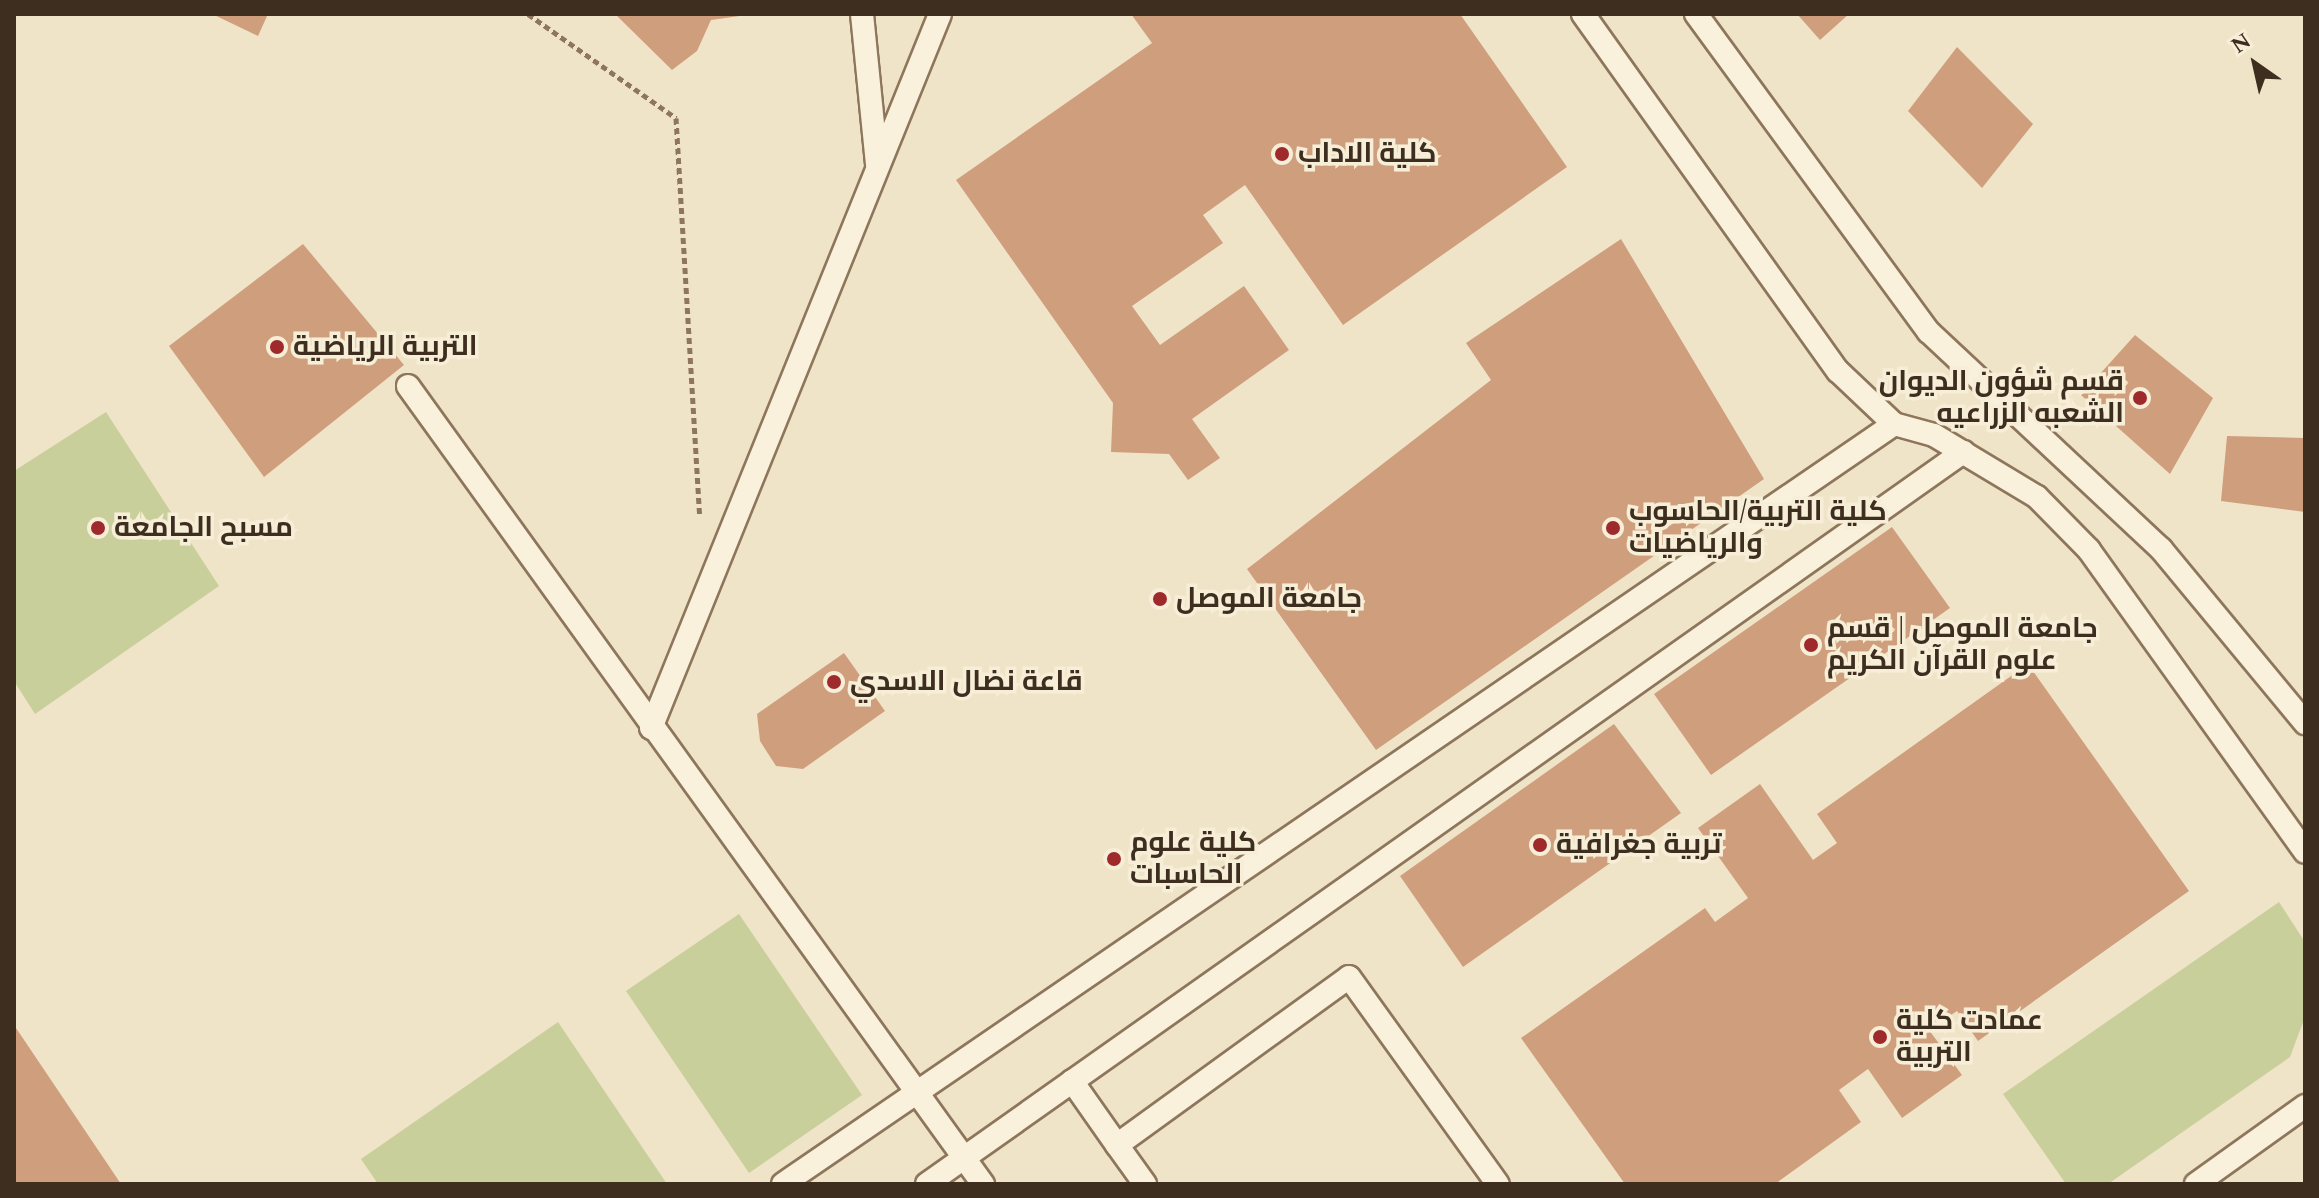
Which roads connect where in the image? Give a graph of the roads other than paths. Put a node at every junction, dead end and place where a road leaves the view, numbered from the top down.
1 (862, 14) edge
2 (940, 14) edge
3 (1583, 14) edge
4 (1696, 14) edge
5 (877, 168) junction
6 (408, 386) dead end
7 (1894, 424) junction
8 (1963, 452) junction
9 (2305, 723) edge
10 (651, 728) junction
11 (2305, 852) edge
12 (1072, 1081) junction
13 (916, 1091) junction
14 (2305, 1106) edge
15 (1117, 1145) junction
16 (965, 1159) junction
17 (783, 1184) edge
18 (927, 1184) edge
19 (983, 1184) edge
20 (1145, 1184) edge
21 (1498, 1184) edge
22 (2196, 1184) edge

1 - 5 lane
2 - 5 lane
3 - 7 lane
4 - 9 lane
5 - 10 lane
6 - 10 lane
7 - 8 lane
7 - 13 lane
8 - 11 lane
8 - 12 lane
10 - 13 lane
12 - 15 lane
12 - 16 lane
13 - 16 lane
13 - 17 lane
14 - 22 lane
15 - 20 lane
15 - 21 lane
16 - 18 lane
16 - 19 lane

